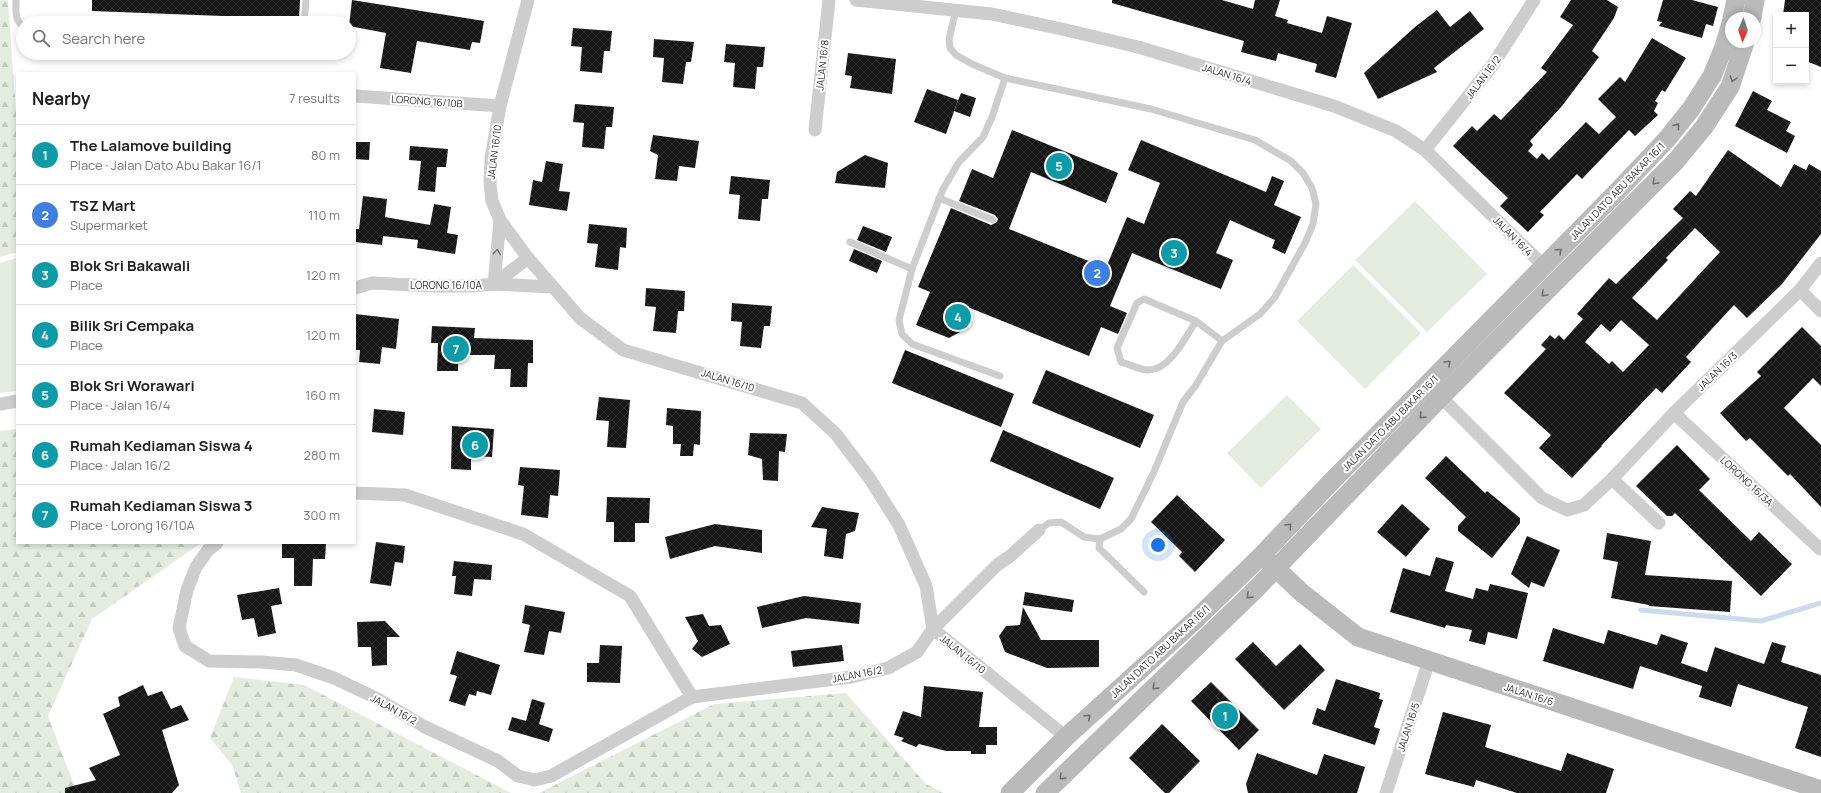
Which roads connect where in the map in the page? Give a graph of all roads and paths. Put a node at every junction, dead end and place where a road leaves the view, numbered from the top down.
1 (16, 0) edge
2 (306, 0) edge
3 (528, 0) edge
4 (829, 0) edge
5 (856, 0) edge
6 (1534, 0) edge
7 (1736, 0) edge
8 (1755, 0) edge
9 (956, 5) edge
10 (1733, 12) edge
11 (1753, 12) edge
12 (16, 16) edge
13 (305, 16) edge
14 (1725, 43) edge
15 (1743, 48) edge
16 (1005, 78) junction
17 (356, 96) edge
18 (500, 106) junction
19 (815, 130) dead end
20 (1425, 150) junction
21 (939, 198) junction
22 (500, 220) junction
23 (993, 220) dead end
24 (850, 242) dead end
25 (528, 258) junction
26 (1821, 263) edge
27 (1544, 266) junction
28 (912, 269) junction
29 (494, 284) junction
30 (553, 287) junction
31 (356, 288) edge
32 (1800, 290) junction
33 (1821, 311) edge
34 (1196, 321) junction
35 (1222, 340) junction
36 (1000, 376) dead end
37 (1441, 397) junction
38 (16, 401) edge
39 (0, 404) edge
40 (1674, 413) junction
41 (1612, 479) junction
42 (356, 493) edge
43 (1659, 523) dead end
44 (1039, 530) joint
45 (1100, 539) junction
46 (216, 544) edge
47 (1820, 549) dead end
48 (1262, 555) junction
49 (1276, 568) junction
50 (1144, 592) dead end
51 (933, 629) junction
52 (1429, 661) junction
53 (692, 696) junction
54 (1066, 737) junction
55 (1821, 790) edge
56 (1010, 793) edge
57 (1045, 793) edge
58 (1386, 793) edge

1 - 12 lane
2 - 13 lane
3 - 18 street, JALAN 16/10
4 - 19 street, JALAN 16/8
5 - 9 street, JALAN 16/4
6 - 20 street, JALAN 16/2
7 - 10 main road
8 - 11 main road
9 - 16 lane
9 - 20 street, JALAN 16/4
27 -> 14 main road, JALAN DATO ABU BAKAR 16/1
15 -> 37 main road, JALAN DATO ABU BAKAR 16/1
16 - 21 lane
16 - 35 lane
17 - 18 street, LORONG 16/10B
18 - 22 street, JALAN 16/10
20 - 27 street, JALAN 16/4
21 - 23 lane
21 - 28 lane
22 - 25 street, JALAN 16/10
29 -> 22 street
24 - 28 lane
25 - 29 street, LORONG 16/10A
25 - 30 street, JALAN 16/10
26 - 32 street, JALAN 16/3
48 -> 27 main road, JALAN DATO ABU BAKAR 16/1
28 - 36 lane
29 - 30 street
29 - 31 street, LORONG 16/10A
30 - 51 street, JALAN 16/10
32 - 33 street
32 - 40 street, JALAN 16/3
34 - 34 lane
34 - 35 lane
35 - 45 lane
37 - 41 street, JALAN 16/3
37 -> 49 main road, JALAN DATO ABU BAKAR 16/1
38 - 39 street
40 - 41 street, JALAN 16/3
40 - 47 street, LORONG 16/3A
41 - 43 street
42 - 53 street
44 - 45 lane
44 - 51 street, JALAN 16/2
45 - 50 lane
46 - 53 street, JALAN 16/2
48 - 49 main road, JALAN 16/6
54 -> 48 main road, JALAN DATO ABU BAKAR 16/1
49 - 52 main road, JALAN 16/6
49 -> 57 main road, JALAN DATO ABU BAKAR 16/1
51 - 53 street, JALAN 16/2
51 - 54 street, JALAN 16/10
52 - 55 main road, JALAN 16/6
52 - 58 street, JALAN 16/5
54 - 56 main road, JALAN DATO ABU BAKAR 16/1

